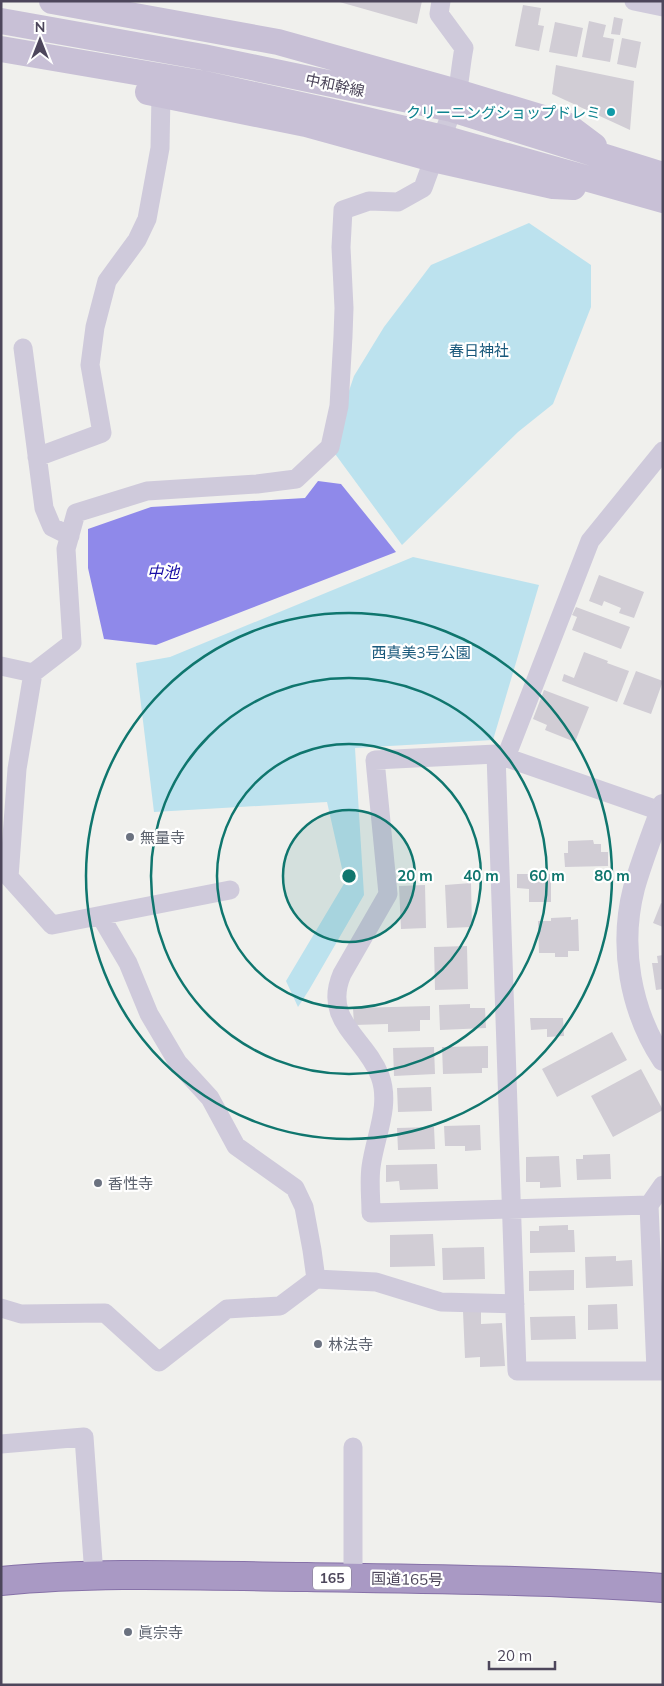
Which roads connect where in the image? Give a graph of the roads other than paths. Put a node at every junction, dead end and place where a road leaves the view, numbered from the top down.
1 (52, 1) edge
2 (441, 1) edge
3 (634, 1) edge
4 (663, 6) edge
5 (135, 8) edge
6 (1, 21) edge
7 (1, 49) edge
8 (1, 68) edge
9 (161, 94) junction
10 (455, 101) junction
11 (438, 148) junction
12 (663, 175) edge
13 (663, 200) edge
14 (23, 348) dead end
15 (663, 451) edge
16 (38, 457) junction
17 (70, 536) junction
18 (1, 666) edge
19 (33, 674) junction
20 (501, 755) junction
21 (662, 809) edge
22 (5, 877) edge
23 (230, 890) dead end
24 (101, 917) junction
25 (663, 1060) edge
26 (663, 1185) edge
27 (649, 1205) junction
28 (512, 1210) junction
29 (657, 1254) edge
30 (316, 1279) junction
31 (515, 1304) junction
32 (1, 1308) edge
33 (660, 1370) edge
34 (1, 1444) edge
35 (353, 1447) dead end
36 (94, 1575) junction
37 (353, 1578) junction
38 (1, 1581) edge
39 (663, 1588) edge

1 - 5 main road
2 - 10 street
3 - 4 street
5 - 10 main road
6 - 10 main road, 中和幹線
7 - 11 main road, 中和幹線
8 - 9 main road
9 - 11 main road
9 - 16 street
10 - 11 street
10 - 12 main road
11 - 13 main road
11 - 17 street
14 - 16 street
15 - 20 street
16 - 17 street
17 - 19 street
18 - 19 street
19 - 22 street
20 - 21 street
20 - 28 street
20 - 28 street
21 - 25 street
22 - 24 street
23 - 24 street
24 - 30 street
26 - 27 street
27 - 28 street
27 - 29 street
28 - 31 street
29 - 33 street
30 - 31 street
30 - 32 street
31 - 33 street
34 - 36 street
35 - 37 street
36 - 37 highway, 国道165号 / 165
36 - 38 highway, 国道165号 / 165
37 - 39 highway, 国道165号 / 165

